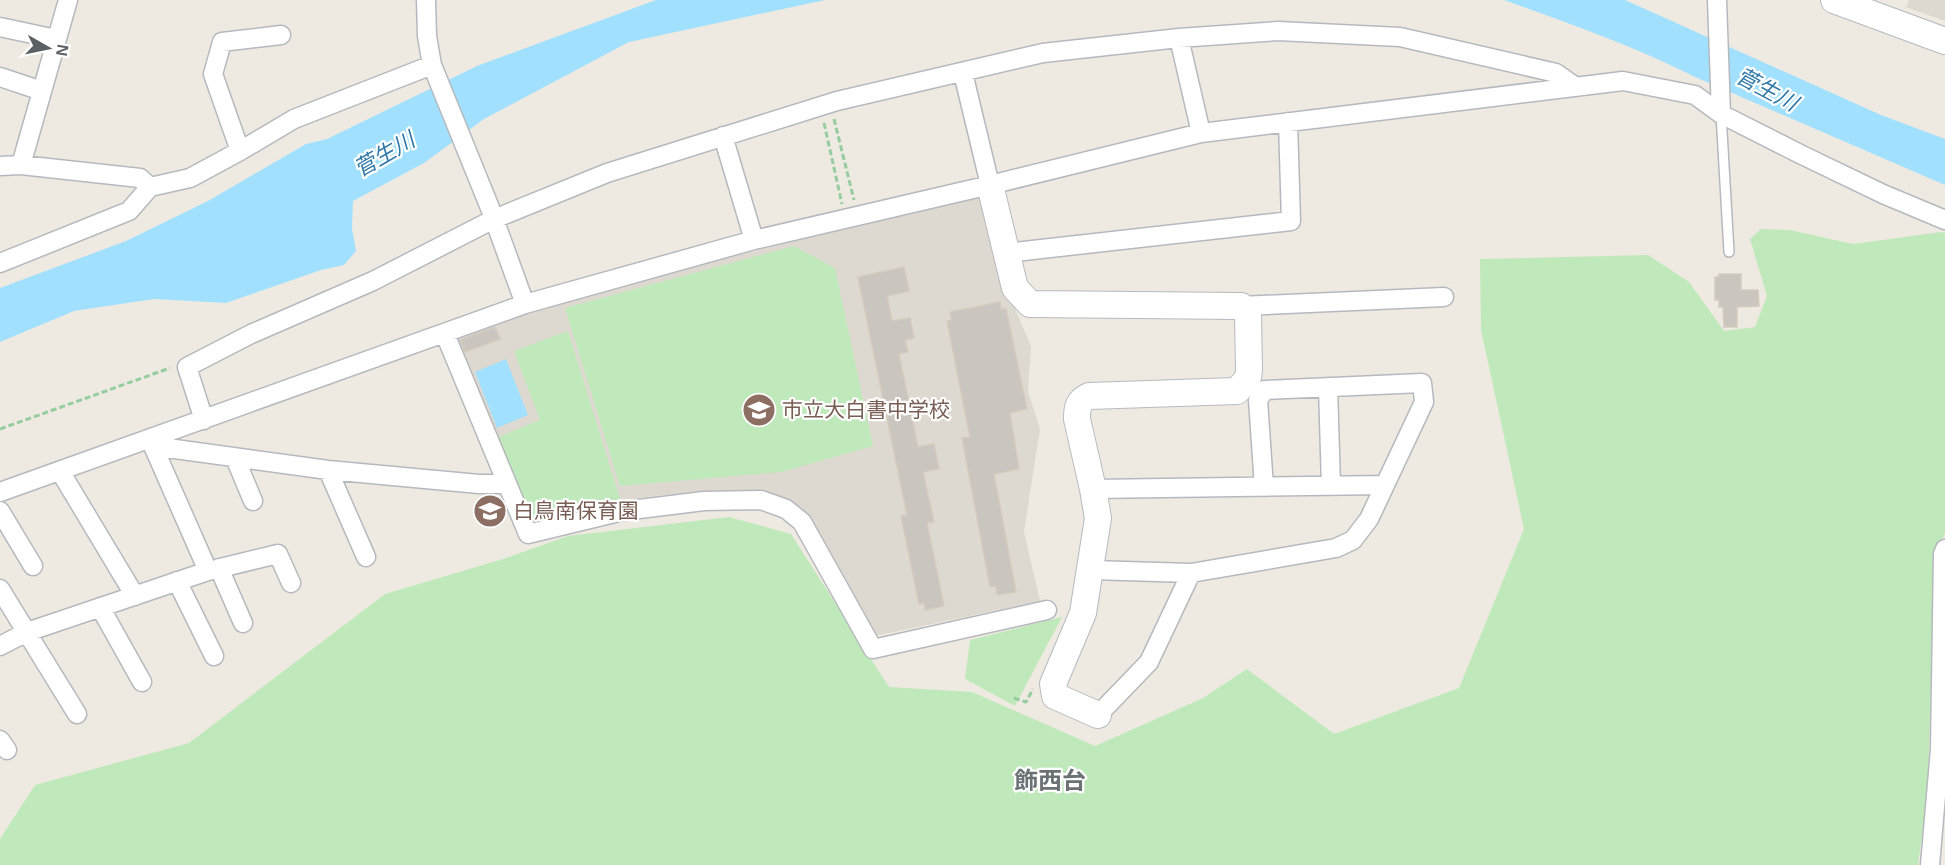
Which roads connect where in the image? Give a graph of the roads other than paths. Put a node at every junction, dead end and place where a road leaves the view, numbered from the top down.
1 (68, 0) edge
2 (426, 0) edge
3 (1716, 0) edge
4 (1834, 0) edge
5 (0, 27) edge
6 (281, 35) dead end
7 (1179, 38) junction
8 (56, 39) junction
9 (1945, 41) edge
10 (434, 70) junction
11 (963, 73) junction
12 (0, 77) edge
13 (1575, 87) junction
14 (42, 91) junction
15 (1721, 107) junction
16 (1288, 122) junction
17 (1202, 133) junction
18 (723, 136) junction
19 (240, 151) junction
20 (21, 165) junction
21 (0, 166) edge
22 (990, 185) junction
23 (150, 187) junction
24 (492, 213) junction
25 (1945, 220) edge
26 (754, 240) junction
27 (1729, 252) dead end
28 (1006, 253) junction
29 (0, 263) edge
30 (1444, 297) dead end
31 (525, 304) junction
32 (1241, 306) junction
33 (445, 334) junction
34 (1328, 387) junction
35 (204, 420) junction
36 (150, 443) junction
37 (235, 458) junction
38 (328, 470) junction
39 (60, 471) junction
40 (507, 484) junction
41 (1385, 485) junction
42 (1331, 486) junction
43 (1264, 487) junction
44 (1094, 489) junction
45 (0, 492) edge
46 (253, 501) dead end
47 (0, 511) edge
48 (1945, 549) edge
49 (366, 557) dead end
50 (33, 567) dead end
51 (214, 570) junction
52 (1091, 570) junction
53 (1191, 573) junction
54 (177, 581) junction
55 (291, 583) dead end
56 (0, 589) edge
57 (135, 596) junction
58 (100, 608) junction
59 (1047, 610) dead end
60 (243, 623) dead end
61 (27, 632) junction
62 (0, 646) edge
63 (214, 656) dead end
64 (142, 682) dead end
65 (77, 714) dead end
66 (1098, 715) joint
67 (1930, 865) edge

1 - 8 street
2 - 10 street
3 - 15 street
4 - 9 street
5 - 8 street
6 - 19 street
7 - 11 street
7 - 13 street
7 - 17 street
8 - 14 street
10 - 19 street
10 - 24 street
11 - 18 street
11 - 22 street
12 - 14 street
13 - 15 street
13 - 16 street
14 - 20 street
15 - 25 street
15 - 27 lane
16 - 17 street
16 - 28 street
17 - 22 street
18 - 24 street
18 - 26 street
19 - 23 street
20 - 21 street
20 - 23 street
22 - 26 street
22 - 28 street
23 - 29 street
24 - 31 street
24 - 35 street
26 - 31 street
28 - 32 street
30 - 32 street
31 - 33 street
32 - 44 street
33 - 35 street
33 - 40 street
34 - 41 street
34 - 42 street
34 - 43 street
35 - 36 street
36 - 37 street
36 - 39 street
36 - 51 street
37 - 38 street
37 - 46 street
38 - 40 street
38 - 49 street
39 - 45 street
39 - 57 street
40 - 59 street
41 - 42 street
41 - 53 street
42 - 43 street
43 - 44 street
44 - 52 street
47 - 50 street
48 - 67 street
51 - 54 street
51 - 55 street
51 - 60 street
52 - 53 street
52 - 66 street
53 - 66 street
54 - 57 street
54 - 63 street
56 - 61 street
57 - 58 street
58 - 61 street
58 - 64 street
61 - 62 street
61 - 65 street

